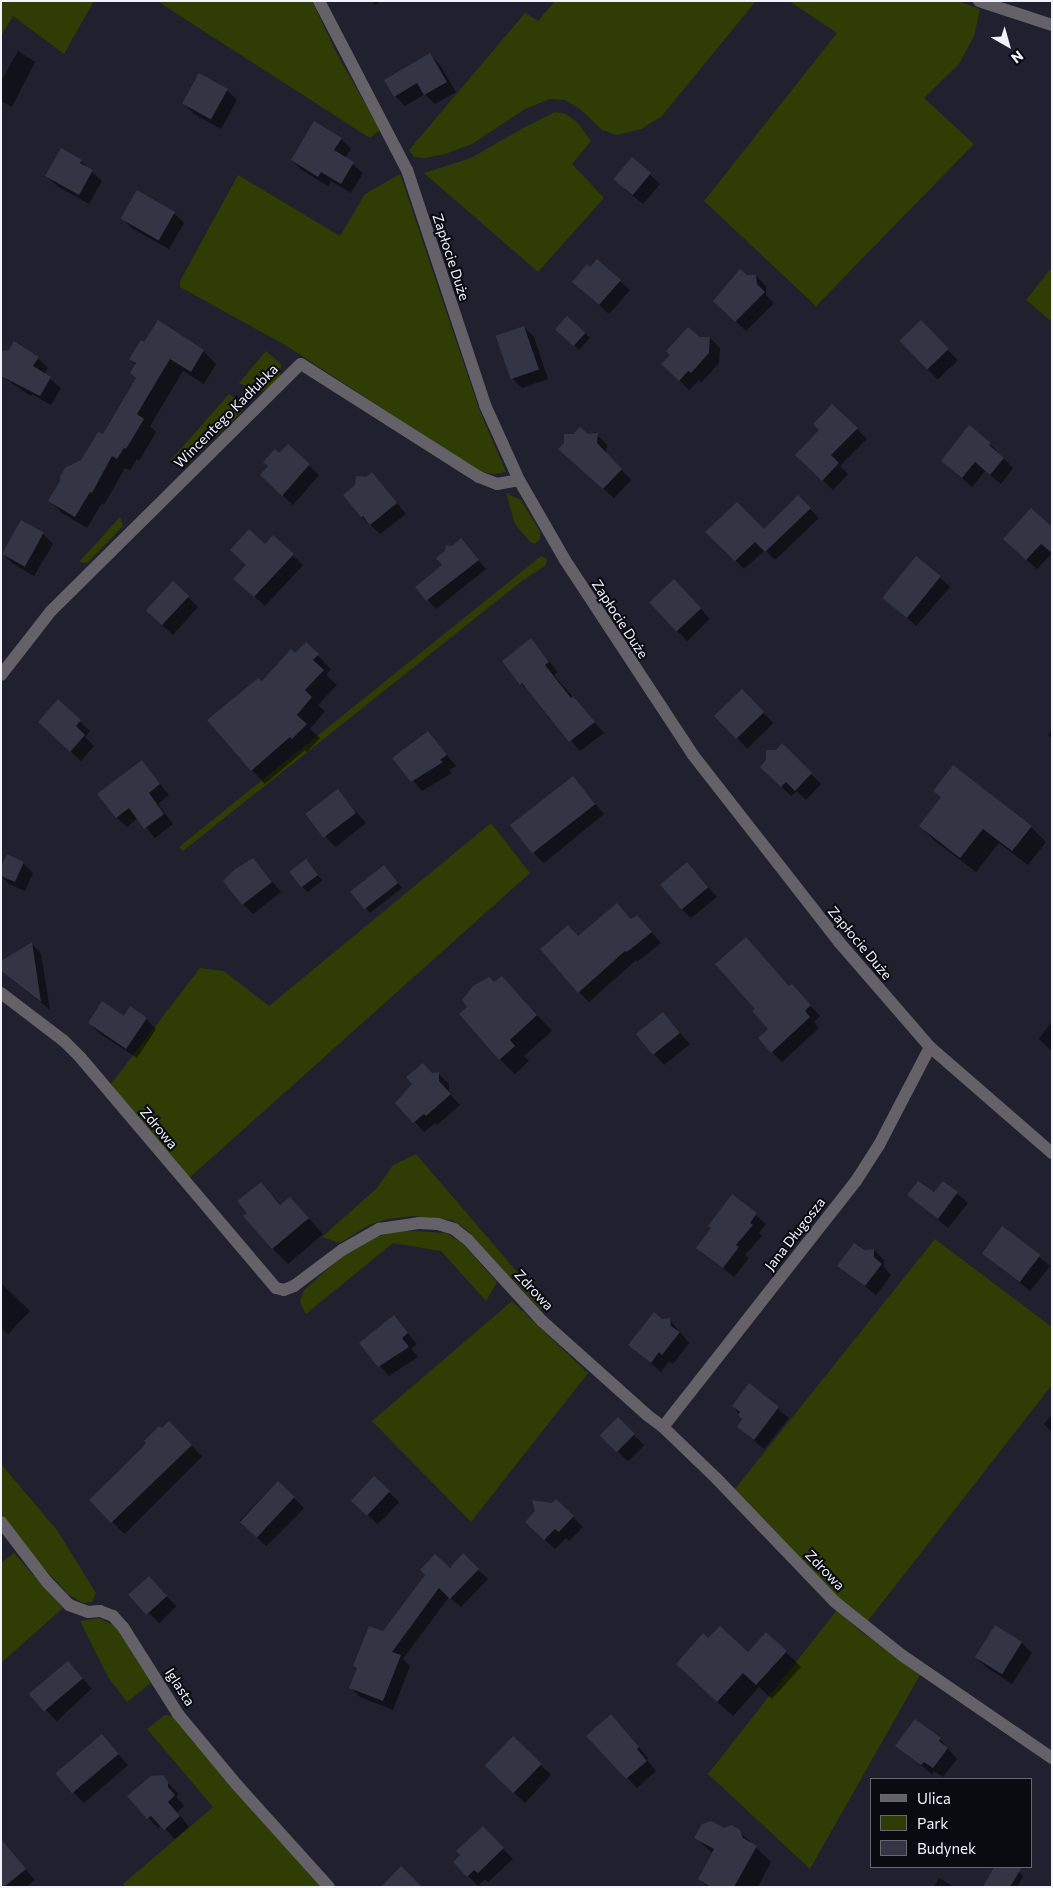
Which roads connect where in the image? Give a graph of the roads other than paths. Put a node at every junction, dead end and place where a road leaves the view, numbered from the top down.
1 (319, 1) edge
2 (980, 1) edge
3 (1052, 25) edge
4 (519, 480) junction
5 (1, 675) edge
6 (1, 993) edge
7 (930, 1047) junction
8 (1052, 1153) edge
9 (663, 1427) junction
10 (1, 1522) edge
11 (1052, 1758) edge
12 (329, 1887) edge

1 - 4 street, Zapłocie Duże
2 - 3 street
4 - 5 street, Wincentego Kadłubka
4 - 7 street, Zapłocie Duże
6 - 9 street, Zdrowa
7 - 8 street, Zapłocie Duże
7 - 9 street, Jana Długosza
9 - 11 street, Zdrowa
10 - 12 street, Iglasta

